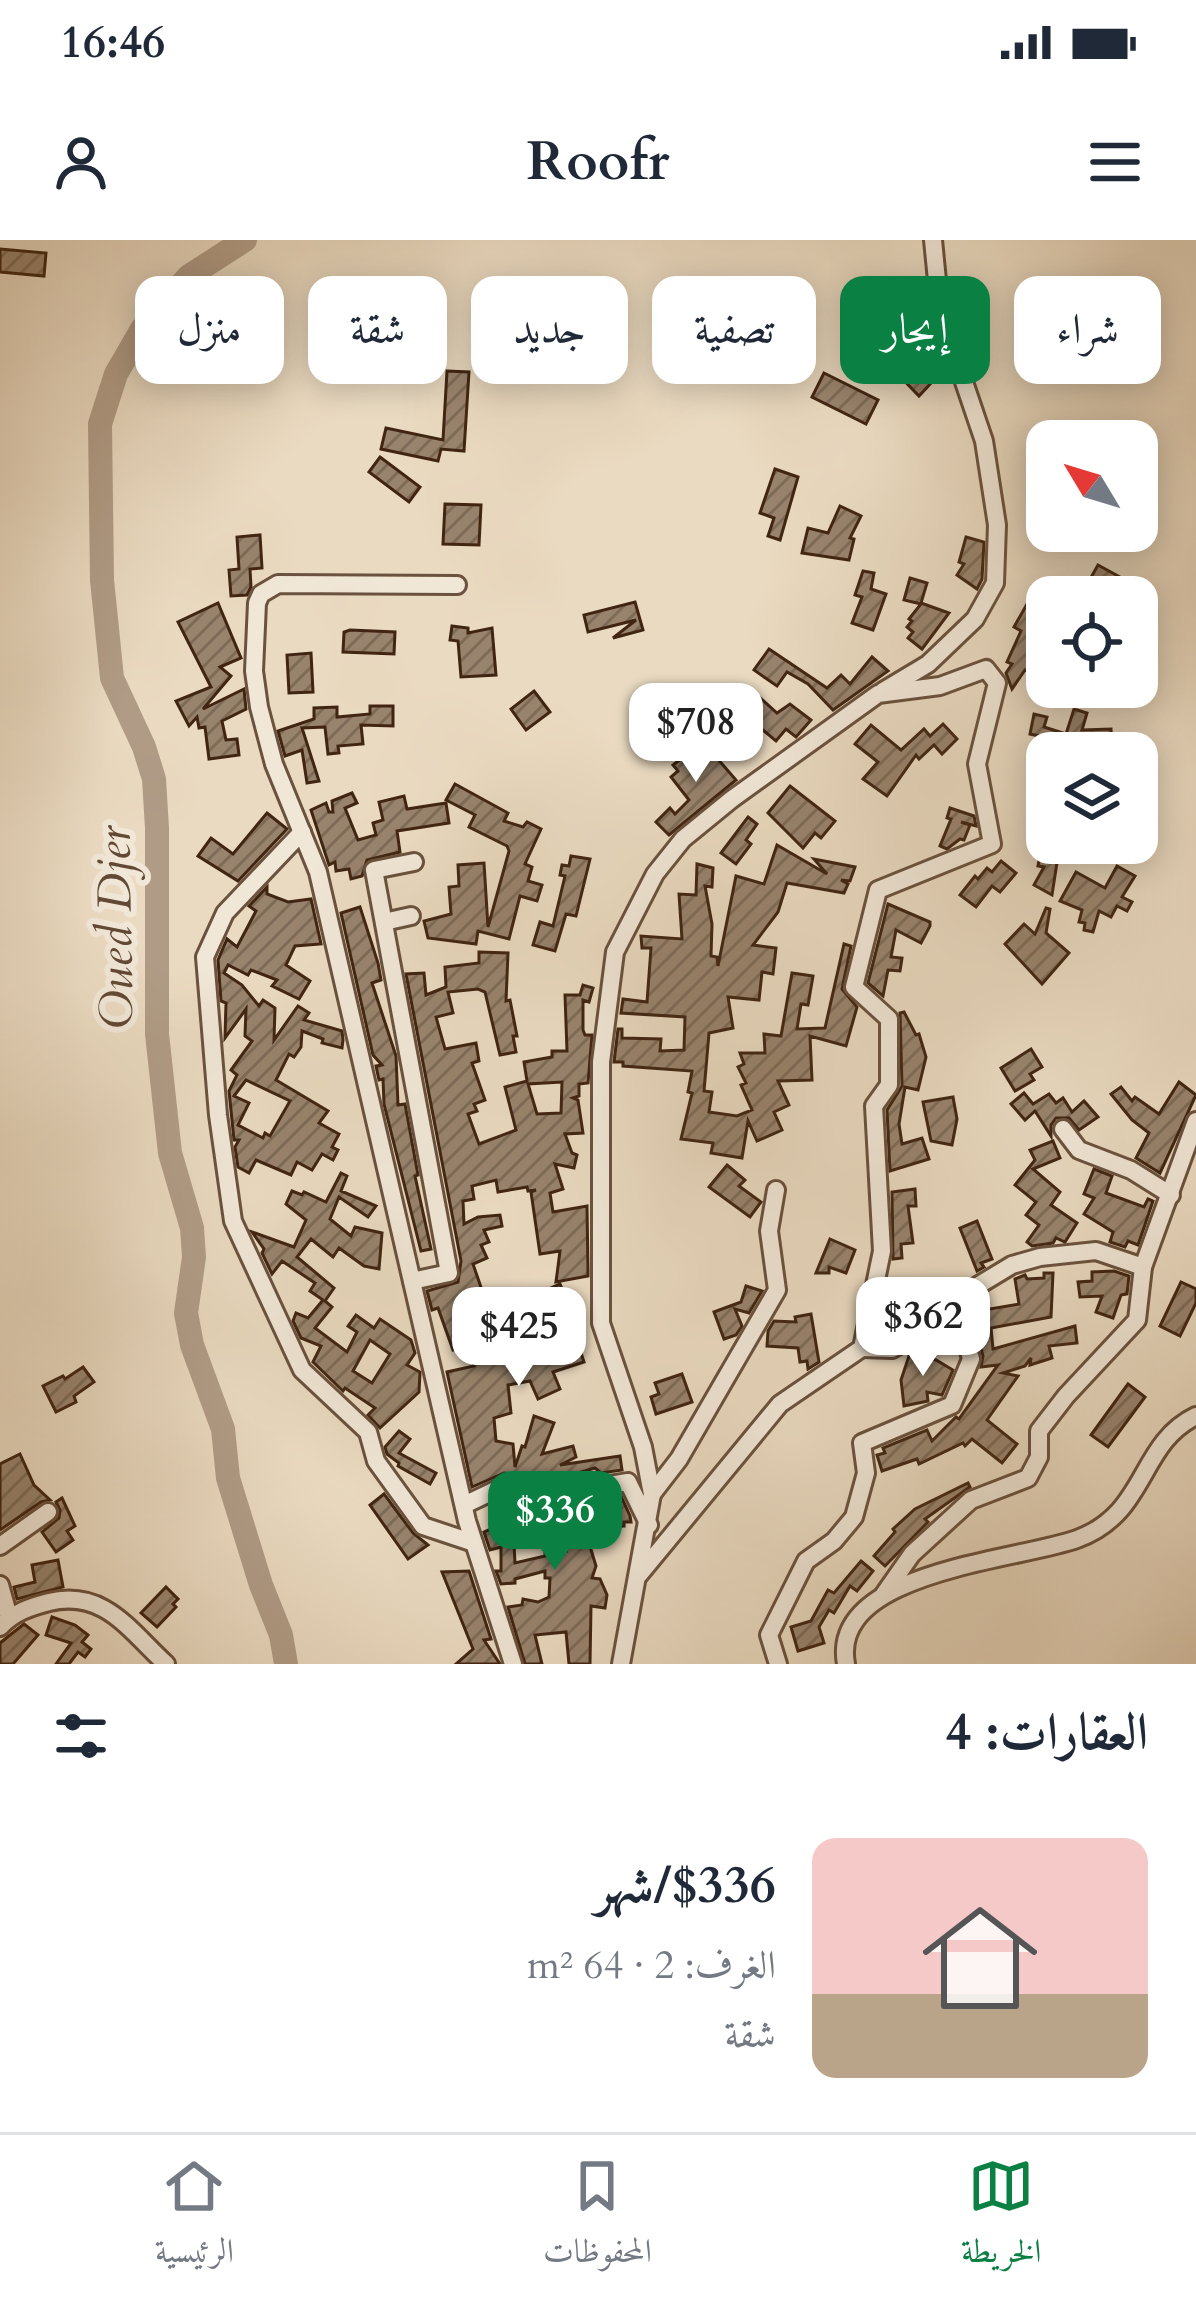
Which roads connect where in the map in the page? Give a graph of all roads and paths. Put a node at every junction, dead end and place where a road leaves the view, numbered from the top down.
1 (933, 240) edge
2 (458, 585) dead end
3 (878, 694) junction
4 (302, 832) junction
5 (414, 862) dead end
6 (410, 916) dead end
7 (384, 922) junction
8 (1196, 1120) edge
9 (1063, 1129) dead end
10 (776, 1190) dead end
11 (1171, 1195) junction
12 (1144, 1267) junction
13 (412, 1281) junction
14 (958, 1310) junction
15 (862, 1348) junction
16 (1196, 1415) edge
17 (652, 1494) junction
18 (464, 1505) junction
19 (48, 1512) dead end
20 (649, 1526) junction
21 (473, 1543) junction
22 (0, 1546) edge
23 (639, 1575) junction
24 (0, 1585) edge
25 (884, 1594) junction
26 (4, 1622) edge
27 (166, 1664) edge
28 (513, 1664) edge
29 (621, 1664) edge
30 (778, 1664) edge
31 (846, 1664) edge

1 - 3 street
2 - 4 street
3 - 15 street
3 - 17 street
4 - 13 street
4 - 21 street
5 - 7 street
6 - 7 street
7 - 13 street
8 - 11 street
9 - 11 street
10 - 17 street
11 - 12 street
12 - 14 street
12 - 25 street
13 - 18 street
14 - 15 street
14 - 30 street
15 - 23 street
16 - 25 street
17 - 20 street
18 - 20 street
18 - 21 street
19 - 22 street
20 - 23 street
21 - 28 street
23 - 29 street
24 - 26 street
25 - 31 street
26 - 27 street

